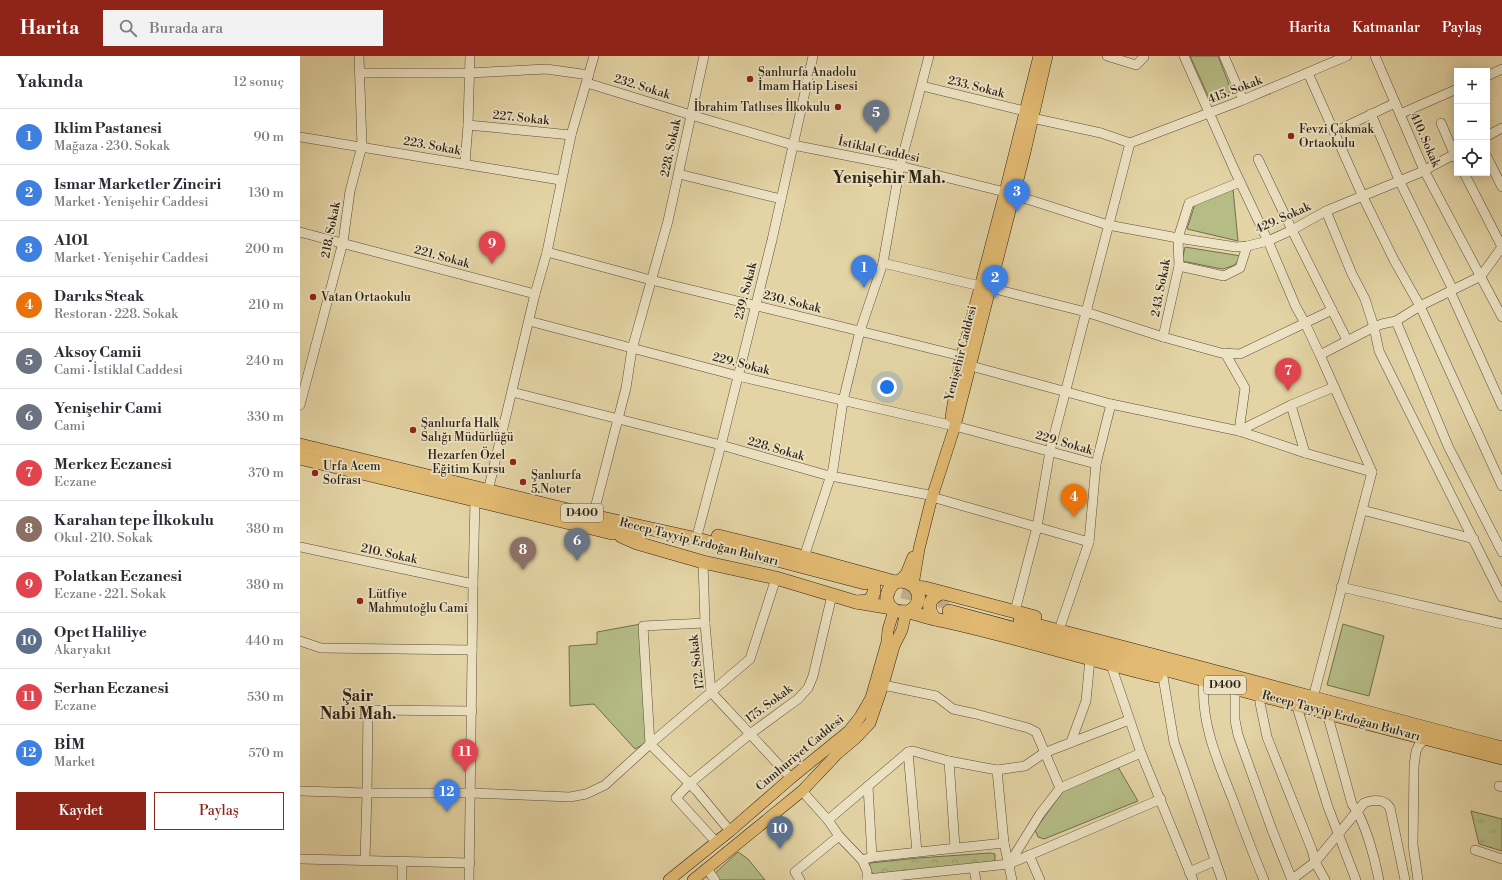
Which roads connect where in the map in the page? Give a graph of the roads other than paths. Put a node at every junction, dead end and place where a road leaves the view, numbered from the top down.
1 (359, 56) edge
2 (470, 56) edge
3 (594, 56) edge
4 (704, 56) edge
5 (813, 56) edge
6 (927, 56) edge
7 (1039, 56) edge
8 (1047, 56) edge
9 (1107, 56) edge
10 (1145, 56) edge
11 (1184, 56) edge
12 (1224, 56) edge
13 (1347, 56) edge
14 (1375, 56) edge
15 (1502, 69) edge
16 (469, 72) junction
17 (360, 73) junction
18 (1308, 73) junction
19 (1490, 75) edge
20 (588, 79) junction
21 (922, 86) junction
22 (1454, 90) edge
23 (1244, 100) junction
24 (1395, 103) junction
25 (1209, 112) junction
26 (1371, 114) junction
27 (1400, 114) junction
28 (691, 115) junction
29 (1029, 115) junction
30 (1441, 123) dead end
31 (468, 124) junction
32 (1502, 128) edge
33 (1334, 132) junction
34 (1490, 134) edge
35 (571, 135) junction
36 (300, 137) edge
37 (1130, 143) junction
38 (793, 145) junction
39 (362, 146) junction
40 (1454, 152) edge
41 (1454, 157) edge
42 (1258, 159) dead end
43 (1490, 163) edge
44 (465, 164) junction
45 (900, 166) junction
46 (1424, 170) junction
47 (679, 174) junction
48 (1465, 176) edge
49 (560, 180) junction
50 (1240, 182) junction
51 (1400, 182) junction
52 (1502, 187) edge
53 (1010, 193) junction
54 (1363, 197) junction
55 (781, 199) junction
56 (1326, 211) junction
57 (1108, 225) junction
58 (1292, 230) junction
59 (300, 232) edge
60 (1178, 238) junction
61 (1268, 240) junction
62 (343, 242) junction
63 (1247, 246) junction
64 (1501, 250) edge
65 (547, 252) junction
66 (883, 263) junction
67 (1179, 266) junction
68 (1481, 276) junction
69 (651, 280) junction
70 (985, 287) junction
71 (1452, 290) junction
72 (535, 294) junction
73 (755, 305) junction
74 (1420, 306) junction
75 (1332, 310) junction
76 (1086, 312) junction
77 (1502, 317) edge
78 (529, 321) junction
79 (1396, 321) junction
80 (1304, 323) junction
81 (1374, 327) junction
82 (860, 331) junction
83 (1163, 337) junction
84 (1347, 340) junction
85 (632, 349) junction
86 (1225, 353) junction
87 (1320, 355) junction
88 (961, 356) junction
89 (971, 366) junction
90 (738, 376) junction
91 (1334, 387) junction
92 (1066, 391) junction
93 (512, 392) junction
94 (843, 401) junction
95 (1111, 404) junction
96 (300, 405) edge
97 (1291, 405) junction
98 (1502, 406) edge
99 (618, 419) junction
100 (952, 426) junction
101 (1239, 431) junction
102 (300, 445) edge
103 (721, 445) junction
104 (1050, 451) junction
105 (1306, 453) junction
106 (300, 458) edge
107 (1096, 464) junction
108 (1372, 472) junction
109 (831, 476) junction
110 (1502, 486) edge
111 (488, 491) junction
112 (931, 496) junction
113 (475, 500) junction
114 (1362, 510) junction
115 (594, 516) junction
116 (1037, 527) junction
117 (698, 532) junction
118 (612, 533) junction
119 (1474, 539) junction
120 (1089, 542) junction
121 (300, 546) edge
122 (1502, 552) edge
123 (804, 557) junction
124 (703, 562) junction
125 (776, 578) junction
126 (897, 582) junction
127 (866, 583) junction
128 (472, 584) junction
129 (914, 586) junction
130 (1342, 588) junction
131 (832, 595) junction
132 (1502, 597) edge
133 (856, 602) junction
134 (946, 602) junction
135 (900, 610) junction
136 (1015, 612) junction
137 (935, 619) junction
138 (705, 623) junction
139 (1061, 624) junction
140 (1502, 624) edge
141 (300, 641) edge
142 (472, 650) junction
143 (1090, 659) junction
144 (1111, 665) junction
145 (1199, 674) junction
146 (1163, 677) junction
147 (884, 685) junction
148 (1235, 688) junction
149 (711, 692) junction
150 (1260, 695) junction
151 (1313, 698) junction
152 (1296, 704) junction
153 (472, 711) junction
154 (1327, 713) junction
155 (1129, 720) junction
156 (750, 734) junction
157 (1425, 739) junction
158 (1071, 742) junction
159 (650, 744) junction
160 (1474, 746) junction
161 (1502, 747) edge
162 (908, 752) junction
163 (1044, 753) junction
164 (1141, 753) junction
165 (1502, 758) edge
166 (949, 761) junction
167 (1502, 762) edge
168 (997, 770) junction
169 (791, 778) junction
170 (689, 784) junction
171 (868, 786) junction
172 (1060, 788) junction
173 (300, 791) edge
174 (802, 791) junction
175 (367, 793) junction
176 (471, 793) junction
177 (1161, 799) junction
178 (1358, 811) junction
179 (828, 820) junction
180 (730, 831) junction
181 (1339, 832) junction
182 (839, 836) junction
183 (716, 842) junction
184 (1004, 843) junction
185 (956, 847) junction
186 (1475, 850) dead end
187 (917, 852) junction
188 (1029, 855) junction
189 (872, 857) junction
190 (300, 859) edge
191 (1502, 859) edge
192 (365, 860) junction
193 (862, 860) junction
194 (402, 861) junction
195 (1215, 861) junction
196 (1315, 862) junction
197 (470, 863) junction
198 (1009, 864) junction
199 (707, 869) junction
200 (974, 869) junction
201 (1191, 876) edge
202 (902, 878) edge
203 (402, 880) edge
204 (470, 880) edge
205 (669, 880) edge
206 (693, 880) edge
207 (715, 880) edge
208 (800, 880) edge
209 (867, 880) edge
210 (976, 880) edge
211 (1012, 880) edge
212 (1040, 880) edge
213 (1222, 880) edge
214 (1264, 880) edge
215 (1292, 880) edge
216 (1325, 880) edge
217 (1356, 880) edge
218 (1379, 880) edge
219 (1405, 880) edge
220 (1418, 880) edge

1 - 17 street, 218. Sokak
2 - 16 street
3 - 20 street
4 - 28 street, 228. Sokak
5 - 38 street, 239. Sokak
6 - 21 street
7 - 29 main road, Yenişehir Caddesi
8 - 29 main road, Yenişehir Caddesi
9 - 10 street
11 - 25 street
12 - 23 street
13 - 18 street, 415. Sokak
14 - 24 street, 410. Sokak
15 - 19 street
16 - 17 street, 232. Sokak
16 - 20 street, 232. Sokak
16 - 31 street
17 - 39 street, 218. Sokak
18 - 23 street, 415. Sokak
18 - 33 street
20 - 28 street, 232. Sokak
20 - 35 street
21 - 29 street, 233. Sokak
21 - 45 street
22 - 27 street
23 - 25 street, 415. Sokak
24 - 26 street
24 - 27 street, 410. Sokak
25 - 37 street, 415. Sokak
25 - 50 street
26 - 33 street
26 - 51 street
27 - 46 street, 410. Sokak
28 - 38 street, İstiklal Caddesi
28 - 47 street, 228. Sokak
29 - 37 street, 233. Sokak
29 - 53 main road, Yenişehir Caddesi
30 - 40 street
31 - 35 street, 227. Sokak
31 - 44 street
32 - 34 street
33 - 54 street
35 - 49 street
36 - 39 street, 223. Sokak
37 - 57 street
38 - 45 street, İstiklal Caddesi
38 - 55 street, 239. Sokak
39 - 44 street, 223. Sokak
39 - 62 street, 218. Sokak
41 - 46 street, 429. Sokak
42 - 58 street
43 - 52 street
44 - 49 street, 223. Sokak
45 - 53 street, İstiklal Caddesi
45 - 66 street
46 - 51 street, 429. Sokak
46 - 68 street, 410. Sokak
47 - 55 street
47 - 69 street, 228. Sokak
48 - 64 street
49 - 65 street
50 - 60 street, 243. Sokak
50 - 61 street
51 - 54 street, 429. Sokak
51 - 71 street
53 - 57 street, İstiklal Caddesi
53 - 70 main road, Yenişehir Caddesi
54 - 56 street, 429. Sokak
54 - 74 street
55 - 73 street, 239. Sokak
56 - 58 street, 429. Sokak
56 - 81 street
57 - 60 street, 429. Sokak
57 - 76 street
58 - 61 street, 429. Sokak
58 - 75 street
59 - 62 street, 221. Sokak
60 - 63 street, 429. Sokak
60 - 67 street, 243. Sokak
61 - 63 street, 429. Sokak
61 - 80 street
62 - 72 street, 221. Sokak
62 - 96 street, 218. Sokak
63 - 67 street
64 - 68 street
65 - 69 street, 230. Sokak
65 - 72 street
66 - 70 street
66 - 82 street
67 - 83 street, 243. Sokak
68 - 71 street
68 - 77 street, 410. Sokak
69 - 73 street, 230. Sokak
69 - 85 street, 228. Sokak
70 - 76 street
70 - 88 main road, Yenişehir Caddesi
70 - 89 main road, Yenişehir Caddesi
71 - 74 street
71 - 98 street
72 - 78 street
73 - 82 street, 230. Sokak
73 - 90 street, 239. Sokak
74 - 79 street
74 - 110 street
75 - 80 street
75 - 84 street
76 - 83 street
76 - 92 street
78 - 85 street, 229. Sokak
78 - 93 street
79 - 81 street
79 - 122 street
80 - 86 street
80 - 87 street
81 - 84 street
81 - 119 street
82 - 88 street, 230. Sokak
82 - 94 street
83 - 86 street
84 - 87 street
85 - 90 street, 229. Sokak
85 - 99 street, 228. Sokak
86 - 101 street
87 - 91 street
88 - 100 main road, Yenişehir Caddesi
89 - 92 street
89 - 100 main road, Yenişehir Caddesi
90 - 94 street, 229. Sokak
90 - 103 street, 239. Sokak
91 - 97 street
91 - 108 street
92 - 95 street
92 - 104 street
93 - 99 street, 228. Sokak
93 - 111 street
94 - 100 street, 229. Sokak
94 - 109 street
95 - 101 street
95 - 107 street
97 - 101 street
97 - 105 street
99 - 103 street, 228. Sokak
99 - 115 street, 228. Sokak
100 - 104 street, 229. Sokak
100 - 112 main road, Yenişehir Caddesi
101 - 105 street
102 - 111 highway, Recep Tayyip Erdoğan Bulvarı / D400
103 - 109 street, 228. Sokak
103 - 117 street, 239. Sokak
104 - 107 street, 229. Sokak
104 - 116 street
105 - 108 street
106 - 113 highway, Recep Tayyip Erdoğan Bulvarı / D400
107 - 120 street
108 - 114 street
109 - 112 street, 228. Sokak
109 - 123 street
111 - 115 highway, Recep Tayyip Erdoğan Bulvarı / D400
112 - 116 street, 228. Sokak
112 - 126 main road, Yenişehir Caddesi
112 - 129 main road, Yenişehir Caddesi
113 - 118 highway, Recep Tayyip Erdoğan Bulvarı / D400
113 - 128 street
114 - 119 street
114 - 130 street
115 - 117 highway
115 - 127 highway, Recep Tayyip Erdoğan Bulvarı / D400
116 - 120 street, 228. Sokak
116 - 136 street
117 - 123 highway
118 - 124 highway
118 - 127 highway, Recep Tayyip Erdoğan Bulvarı / D400
119 - 132 street
120 - 139 street
121 - 128 street, 210. Sokak
123 - 127 highway
124 - 125 highway
124 - 138 street, 172. Sokak
125 - 131 highway
125 - 149 street
126 - 127 highway
126 - 129 highway
126 - 135 highway
127 - 133 highway
128 - 142 street
129 - 134 highway
129 - 135 highway
130 - 140 street
130 - 151 street
131 - 133 highway
131 - 156 street, 175. Sokak
133 - 135 highway
134 - 136 highway
134 - 137 highway
134 - 145 highway, Recep Tayyip Erdoğan Bulvarı / D400
135 - 137 highway
135 - 147 main road, Cumhuriyet Caddesi
135 - 169 main road, Cumhuriyet Caddesi
136 - 139 highway
137 - 143 highway
138 - 149 street, 172. Sokak
138 - 159 street
139 - 145 highway
141 - 142 street
142 - 153 street
143 - 144 highway
143 - 158 street
144 - 146 highway
144 - 155 street
145 - 146 highway
145 - 148 highway, Recep Tayyip Erdoğan Bulvarı / D400
145 - 151 highway, Recep Tayyip Erdoğan Bulvarı / D400
145 - 214 street
146 - 195 street
147 - 163 street
147 - 174 main road, Cumhuriyet Caddesi
148 - 150 highway, Recep Tayyip Erdoğan Bulvarı / D400
148 - 215 street
149 - 156 street, 172. Sokak
149 - 159 street
150 - 152 highway, Recep Tayyip Erdoğan Bulvarı / D400
150 - 196 street
151 - 160 highway, Recep Tayyip Erdoğan Bulvarı / D400
152 - 154 highway, Recep Tayyip Erdoğan Bulvarı / D400
152 - 181 street
153 - 175 street
153 - 176 street
154 - 157 highway, Recep Tayyip Erdoğan Bulvarı / D400
154 - 178 street
155 - 158 street
155 - 164 street
156 - 169 street, 172. Sokak
156 - 170 street, 175. Sokak
157 - 160 highway, Recep Tayyip Erdoğan Bulvarı / D400
157 - 220 street
158 - 163 street
159 - 170 street
159 - 176 street
160 - 161 highway, Recep Tayyip Erdoğan Bulvarı / D400
160 - 165 highway, Recep Tayyip Erdoğan Bulvarı / D400
160 - 167 main road
162 - 166 street
162 - 171 street
162 - 187 street
163 - 168 street
163 - 172 street
164 - 172 street
164 - 177 street
166 - 168 street
166 - 185 street
168 - 184 street
169 - 180 main road, Cumhuriyet Caddesi
170 - 180 street
170 - 183 street, 175. Sokak
171 - 179 street
171 - 189 street
172 - 198 street
173 - 175 street
174 - 179 street
174 - 199 main road, Cumhuriyet Caddesi
175 - 176 street
175 - 192 street
176 - 197 street
177 - 188 street
177 - 201 street
178 - 181 street
178 - 218 street
178 - 219 street
179 - 182 street
180 - 183 main road, Cumhuriyet Caddesi
181 - 196 street
181 - 217 street
182 - 193 street
182 - 208 street
183 - 205 main road, Cumhuriyet Caddesi
184 - 185 street
184 - 198 street
185 - 187 street
186 - 191 street
187 - 189 street
188 - 198 street
188 - 212 street
189 - 193 street
190 - 192 street
192 - 194 street
193 - 209 street
194 - 197 street
194 - 203 street
195 - 201 street
195 - 213 street
196 - 215 street
196 - 216 street
197 - 204 street
198 - 200 street
198 - 211 street
199 - 206 main road, Cumhuriyet Caddesi
199 - 207 street
200 - 202 street
200 - 210 street
202 - 209 street

